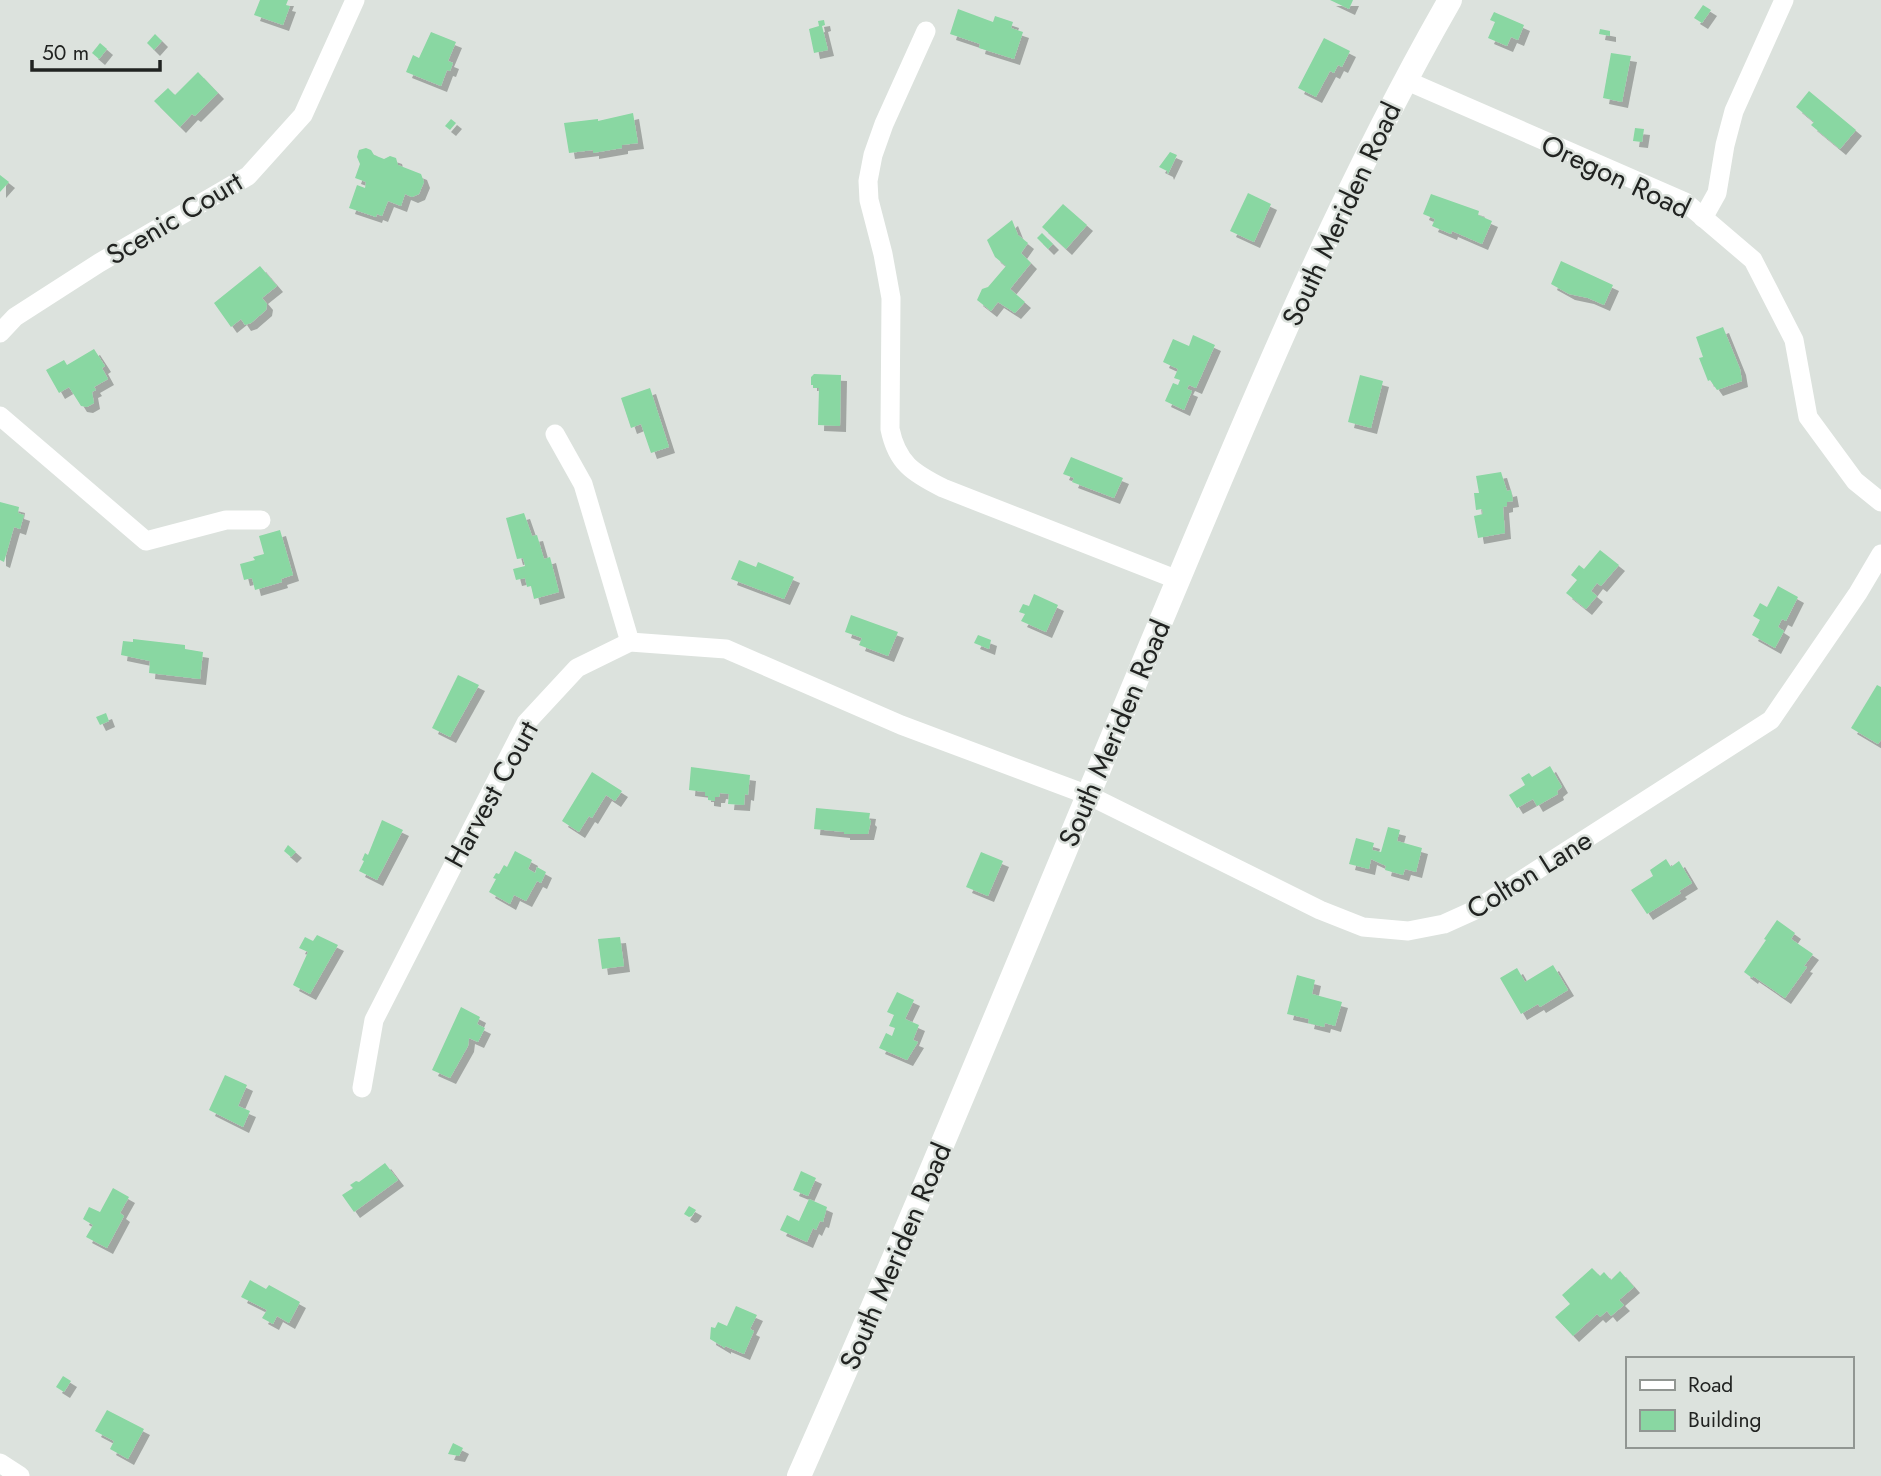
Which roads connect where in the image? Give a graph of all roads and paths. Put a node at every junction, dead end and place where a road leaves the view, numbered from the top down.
1 (355, 0) edge
2 (1450, 0) edge
3 (1784, 0) edge
4 (926, 31) dead end
5 (1405, 80) junction
6 (1703, 218) junction
7 (0, 333) edge
8 (0, 416) edge
9 (555, 434) dead end
10 (1881, 502) edge
11 (261, 520) dead end
12 (1881, 554) edge
13 (1178, 580) junction
14 (630, 642) junction
15 (1088, 795) junction
16 (362, 1088) dead end
17 (0, 1463) edge
18 (20, 1476) edge
19 (799, 1476) edge

1 - 7 street, Scenic Court
2 - 5 main road, South Meriden Road
3 - 6 street
4 - 13 street
5 - 6 street, Oregon Road
5 - 13 main road, South Meriden Road
6 - 10 street, Oregon Road
8 - 11 street
9 - 14 street
12 - 15 street, Colton Lane
13 - 15 main road, South Meriden Road
14 - 15 street
14 - 16 street, Harvest Court
15 - 19 main road, South Meriden Road
17 - 18 street

